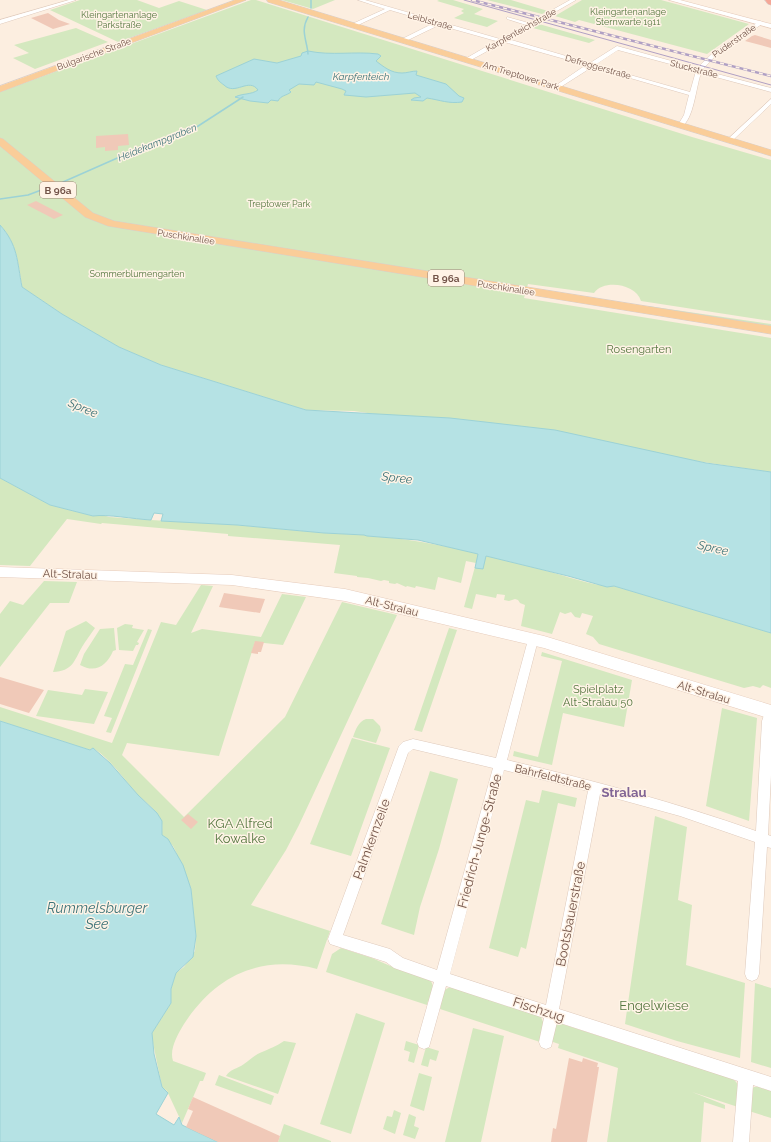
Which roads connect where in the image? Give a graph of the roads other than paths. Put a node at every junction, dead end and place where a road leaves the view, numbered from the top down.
1 (74, 0) edge
2 (271, 0) edge
3 (360, 0) edge
4 (574, 0) edge
5 (672, 0) edge
6 (238, 1) edge
7 (389, 9) junction
8 (2, 14) dead end
9 (12, 18) junction
10 (509, 18) dead end
11 (0, 22) edge
12 (439, 23) junction
13 (760, 23) junction
14 (531, 24) junction
15 (354, 25) junction
16 (771, 26) edge
17 (404, 40) junction
18 (502, 40) junction
19 (467, 60) junction
20 (591, 65) junction
21 (699, 70) junction
22 (557, 87) junction
23 (0, 89) edge
24 (771, 90) edge
25 (692, 94) junction
26 (771, 101) edge
27 (681, 125) junction
28 (730, 140) junction
29 (0, 141) edge
30 (771, 153) edge
31 (771, 330) edge
32 (0, 572) edge
33 (533, 640) junction
34 (771, 712) edge
35 (412, 744) joint
36 (499, 764) junction
37 (594, 787) junction
38 (766, 840) edge
39 (335, 939) joint
40 (752, 974) dead end
41 (442, 978) junction
42 (551, 1013) junction
43 (424, 1042) dead end
44 (546, 1042) dead end
45 (746, 1076) junction
46 (771, 1084) edge
47 (741, 1142) edge

1 - 9 street
2 - 15 main road, Am Treptower Park
3 - 7 street, Leiblstraße
4 - 14 street, Karpfenteichstraße
5 - 13 street
6 - 23 main road, Bulgarische Straße
7 - 12 street, Leiblstraße
7 - 15 street
8 - 9 street
9 - 11 street
10 - 14 street
12 - 17 street
12 - 18 street, Leiblstraße
13 - 16 street
13 - 21 street, Puderstraße
14 - 18 street, Karpfenteichstraße
15 - 17 main road, Am Treptower Park
17 - 19 main road, Am Treptower Park
18 - 19 street, Karpfenteichstraße
18 - 20 street, Defreggerstraße
19 - 22 main road, Am Treptower Park
20 - 21 street, Stuckstraße
20 - 22 street
20 - 25 street, Defreggerstraße
21 - 24 street, Stuckstraße
21 - 25 street, Puderstraße
22 - 27 main road, Am Treptower Park
25 - 27 street, Puderstraße
26 - 28 street
27 - 28 main road, Am Treptower Park
28 - 30 main road, Am Treptower Park
29 - 31 main road, Puschkinallee / B 96a
32 - 33 street, Alt-Stralau
33 - 34 street, Alt-Stralau
33 - 36 street, Friedrich-Junge-Straße
34 - 38 street
35 - 36 street, Bahrfeldtstraße
35 - 39 street, Palmkernzeile
36 - 37 street, Bahrfeldtstraße
36 - 41 street, Friedrich-Junge-Straße
37 - 38 street, Bahrfeldtstraße
37 - 42 street, Bootsbauerstraße
38 - 40 street
39 - 41 street, Fischzug
41 - 42 street, Fischzug
41 - 43 street, Friedrich-Junge-Straße
42 - 44 street, Bootsbauerstraße
42 - 45 street, Fischzug
45 - 46 street, Fischzug
45 - 47 street

